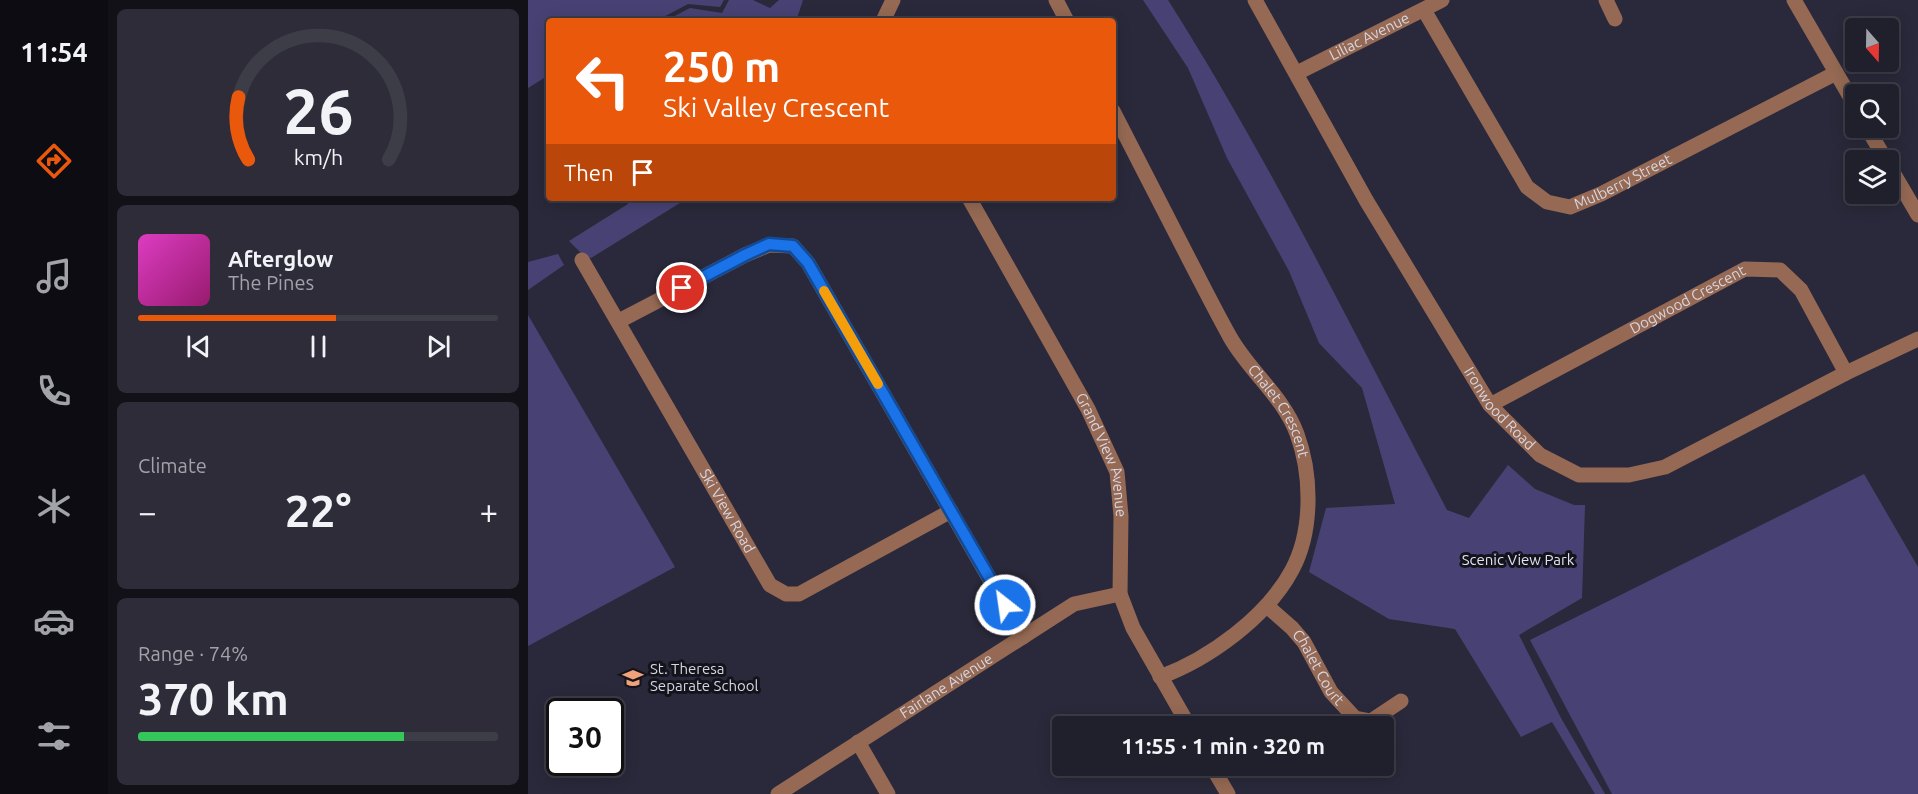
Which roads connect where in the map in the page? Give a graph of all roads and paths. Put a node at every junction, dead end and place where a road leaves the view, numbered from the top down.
1 (893, 0) edge
2 (1056, 0) edge
3 (1255, 0) edge
4 (1442, 0) edge
5 (1605, 0) edge
6 (1794, 0) edge
7 (1424, 10) junction
8 (884, 18) edge
9 (1065, 18) edge
10 (1615, 19) dead end
11 (1297, 73) junction
12 (1836, 73) junction
13 (1845, 88) edge
14 (1116, 117) edge
15 (1899, 181) edge
16 (971, 201) edge
17 (1918, 215) edge
18 (582, 260) dead end
19 (619, 321) junction
20 (1918, 339) edge
21 (1846, 374) junction
22 (1490, 405) junction
23 (951, 511) junction
24 (1120, 594) junction
25 (1267, 606) junction
26 (1023, 637) junction
27 (1160, 677) junction
28 (1401, 701) dead end
29 (1183, 716) edge
30 (858, 742) junction
31 (1217, 776) edge
32 (778, 794) edge
33 (888, 794) edge
34 (1228, 794) edge

1 - 8 street
2 - 9 street
3 - 11 street, Ironwood Road
4 - 7 street, Liliac Avenue
5 - 10 street
6 - 12 street
7 - 11 street, Liliac Avenue
7 - 12 street, Mulberry Street
11 - 22 street, Ironwood Road
12 - 13 street
14 - 25 street, Chalet Crescent
15 - 17 street
16 - 24 street, Grand View Avenue
18 - 19 street, Ski View Road
19 - 23 street
19 - 23 street, Ski View Road
20 - 21 street, Ironwood Road
21 - 22 street, Ironwood Road
21 - 22 street, Dogwood Crescent
23 - 26 street
24 - 26 street, Fairlane Avenue
24 - 27 street, Grand View Avenue
25 - 27 street, Chalet Crescent
25 - 28 street, Chalet Court
26 - 30 street, Fairlane Avenue
27 - 29 street, Grand View Avenue
30 - 32 street, Fairlane Avenue
30 - 33 street
31 - 34 street

